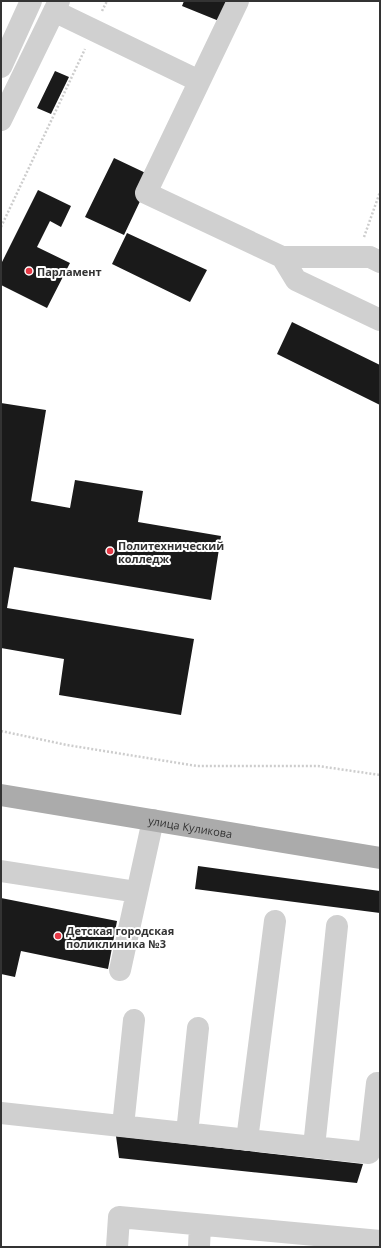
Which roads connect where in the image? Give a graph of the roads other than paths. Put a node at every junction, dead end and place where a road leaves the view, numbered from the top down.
1 (31, 1) edge
2 (238, 1) edge
3 (56, 6) edge
4 (1, 67) edge
5 (199, 81) junction
6 (1, 120) edge
7 (282, 257) junction
8 (380, 262) edge
9 (380, 320) edge
10 (1, 795) edge
11 (153, 820) junction
12 (380, 858) edge
13 (1, 871) edge
14 (137, 892) junction
15 (275, 921) dead end
16 (337, 926) dead end
17 (120, 970) dead end
18 (134, 1020) dead end
19 (198, 1028) dead end
20 (377, 1083) dead end
21 (1, 1113) edge
22 (123, 1126) junction
23 (187, 1133) junction
24 (247, 1140) junction
25 (314, 1147) junction
26 (200, 1225) junction
27 (256, 1238) edge
28 (380, 1241) edge
29 (117, 1247) edge
30 (199, 1247) edge

1 - 4 street
2 - 5 street
3 - 5 street
3 - 6 street
5 - 7 street
7 - 8 street
7 - 9 street
10 - 11 main road, улица Куликова
11 - 12 main road, улица Куликова
11 - 14 street
13 - 14 street
14 - 17 street
15 - 24 street
16 - 25 street
18 - 22 street
19 - 23 street
20 - 25 street
21 - 22 street
22 - 23 street
23 - 24 street
24 - 25 street
26 - 27 street
26 - 29 street
26 - 30 street
27 - 28 street

